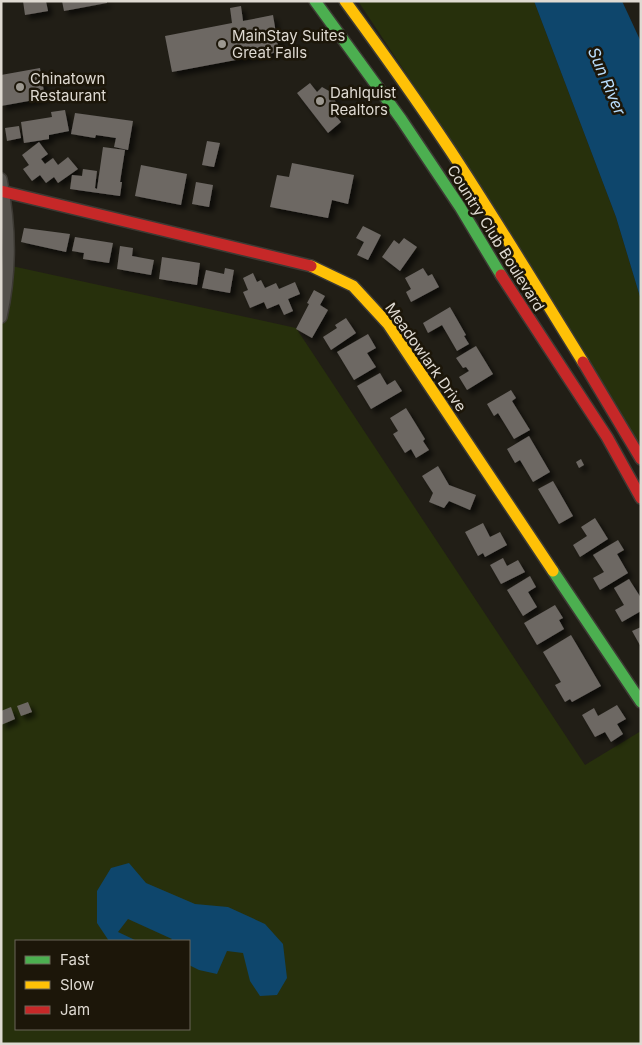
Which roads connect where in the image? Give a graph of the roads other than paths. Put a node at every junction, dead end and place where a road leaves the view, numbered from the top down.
1 (315, 1) edge
2 (346, 1) edge
3 (1, 179) edge
4 (2, 191) edge
5 (1, 317) edge
6 (641, 459) edge
7 (641, 498) edge
8 (641, 702) edge

1 - 7 main road, Country Club Boulevard
2 - 6 main road, Country Club Boulevard
3 - 4 street
4 - 5 street
4 - 8 main road, Meadowlark Drive

